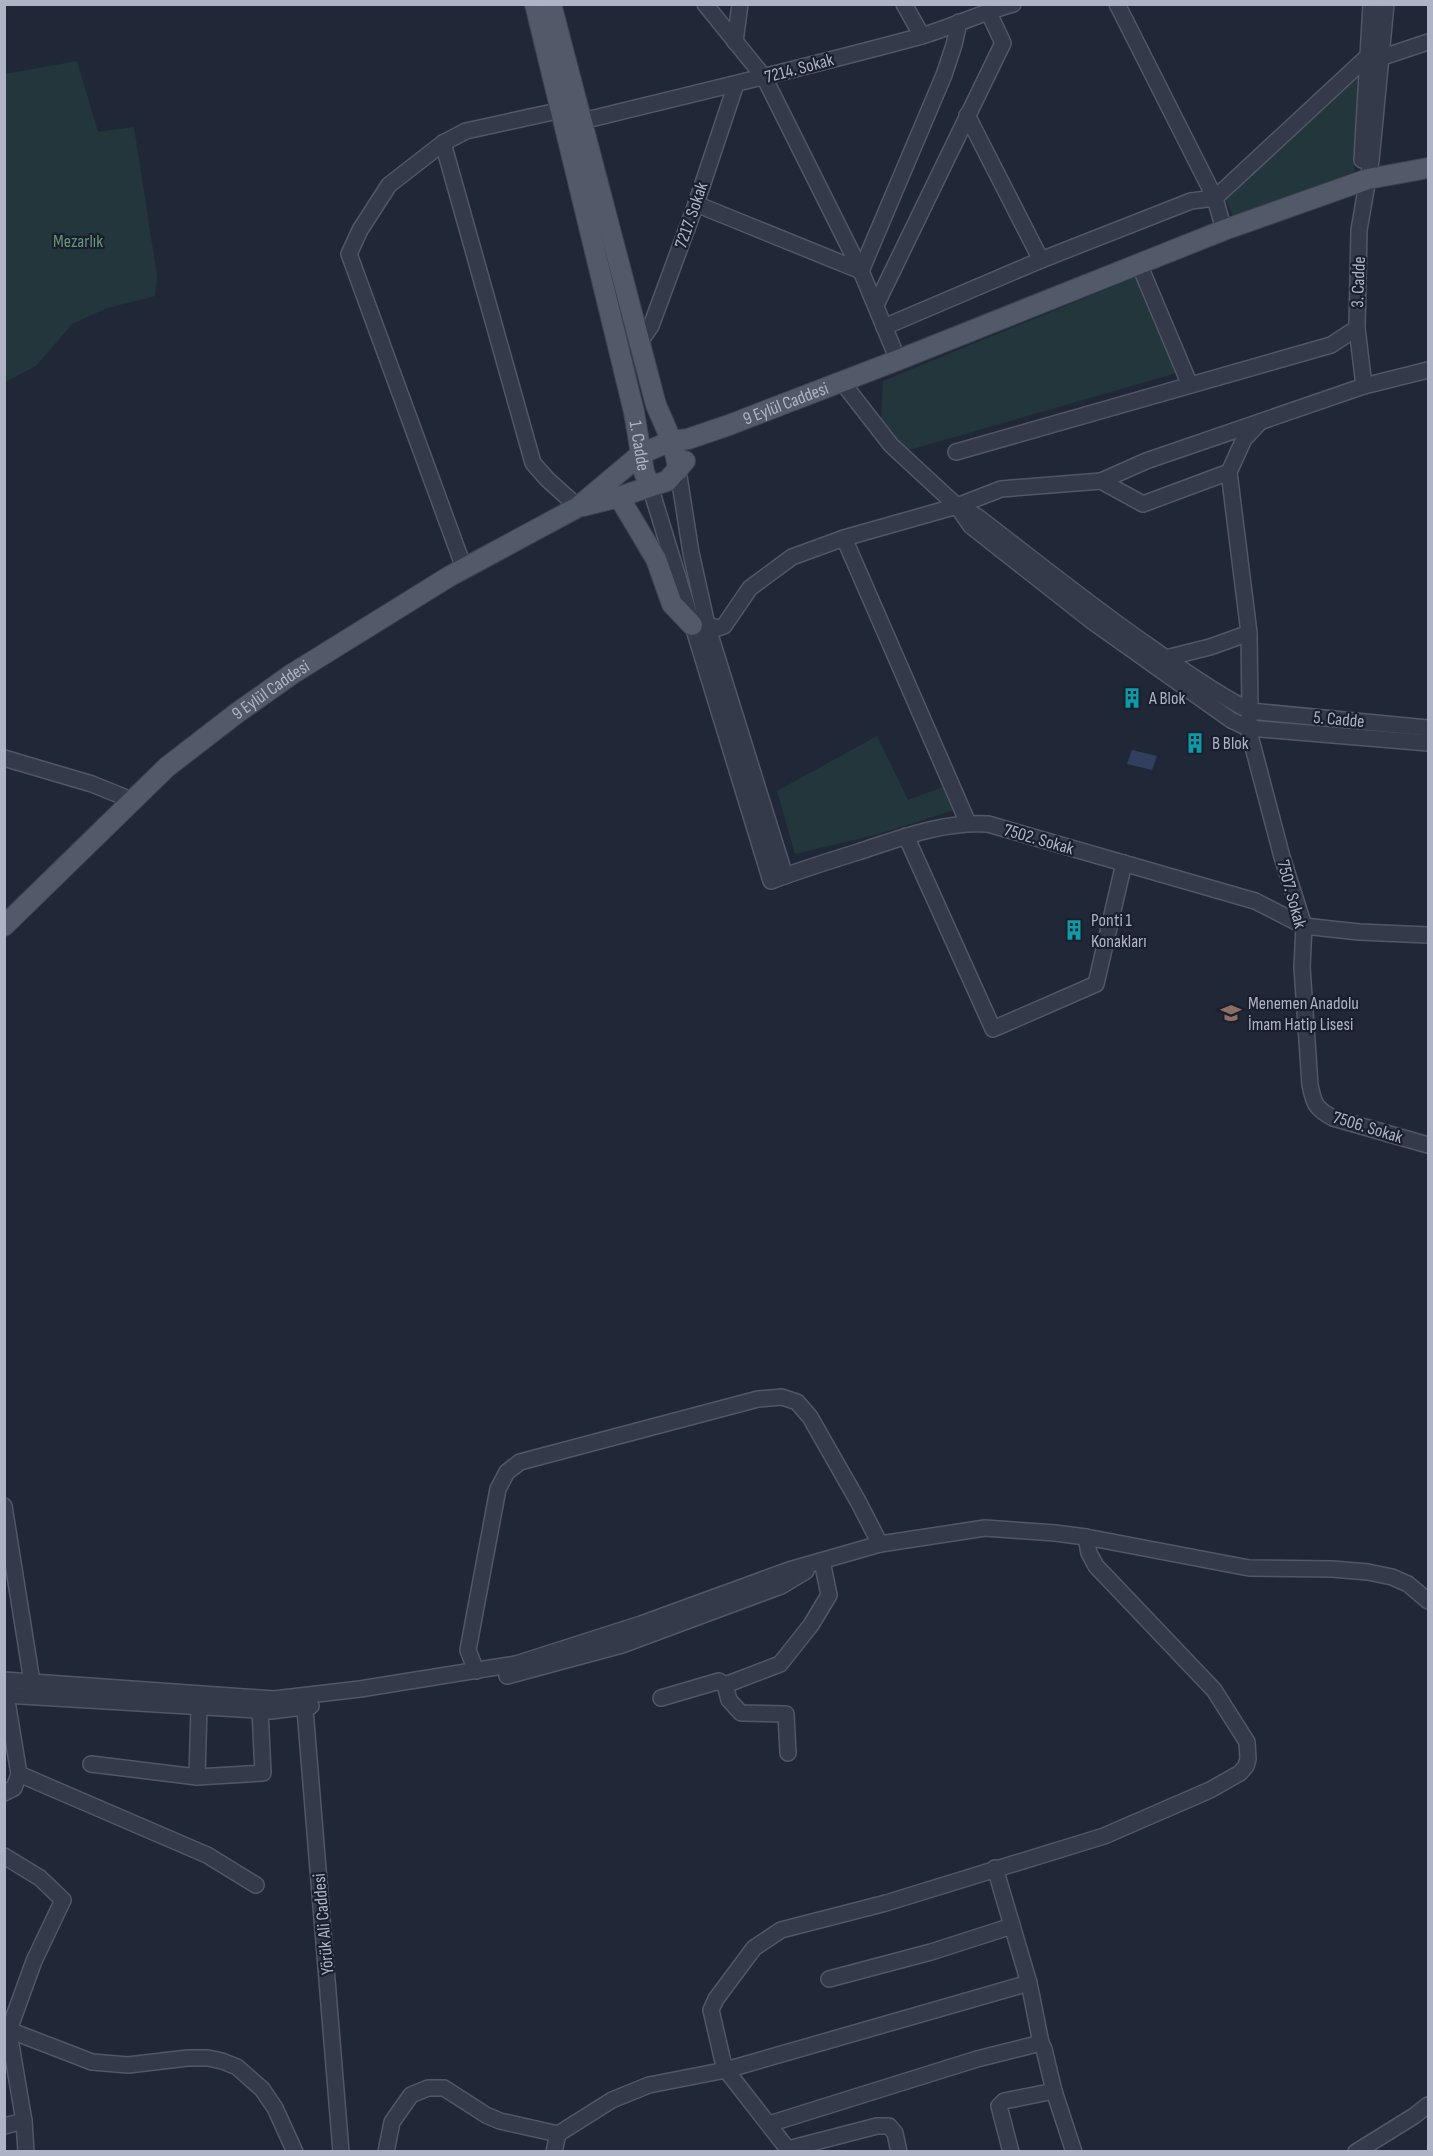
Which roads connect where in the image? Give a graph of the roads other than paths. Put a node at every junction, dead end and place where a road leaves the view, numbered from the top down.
1 (535, 4) edge
2 (551, 4) edge
3 (705, 4) edge
4 (740, 4) edge
5 (904, 4) edge
6 (1013, 4) edge
7 (1117, 4) edge
8 (1371, 4) edge
9 (1386, 4) edge
10 (988, 11) junction
11 (959, 22) junction
12 (922, 36) junction
13 (735, 42) junction
14 (1428, 42) edge
15 (1376, 56) junction
16 (764, 77) junction
17 (736, 84) junction
18 (562, 110) junction
19 (967, 115) junction
20 (582, 121) junction
21 (443, 143) junction
22 (1428, 168) edge
23 (1368, 179) junction
24 (1215, 198) junction
25 (696, 204) junction
26 (1224, 230) junction
27 (1041, 260) junction
28 (1139, 264) junction
29 (861, 271) junction
30 (876, 305) junction
31 (884, 327) junction
32 (1357, 328) junction
33 (640, 342) junction
34 (898, 360) junction
35 (1428, 370) edge
36 (842, 382) junction
37 (1190, 385) junction
38 (1364, 386) junction
39 (1260, 422) junction
40 (729, 425) junction
41 (671, 441) junction
42 (956, 452) dead end
43 (641, 454) junction
44 (678, 470) junction
45 (1229, 472) junction
46 (1101, 481) junction
47 (650, 486) junction
48 (619, 498) junction
49 (957, 506) junction
50 (578, 507) junction
51 (844, 538) junction
52 (464, 568) junction
53 (699, 625) junction
54 (1249, 633) junction
55 (1166, 658) junction
56 (1250, 711) junction
57 (1248, 728) junction
58 (1428, 728) edge
59 (1428, 743) edge
60 (4, 758) edge
61 (134, 801) junction
62 (968, 823) junction
63 (906, 836) junction
64 (1124, 863) junction
65 (778, 878) joint
66 (4, 926) edge
67 (1304, 926) junction
68 (1428, 935) edge
69 (1313, 1100) joint
70 (1428, 1145) edge
71 (4, 1506) edge
72 (1086, 1537) junction
73 (880, 1544) junction
74 (822, 1561) junction
75 (1428, 1601) edge
76 (476, 1671) junction
77 (32, 1682) junction
78 (725, 1685) junction
79 (5, 1690) edge
80 (661, 1698) dead end
81 (305, 1702) junction
82 (199, 1707) junction
83 (260, 1710) junction
84 (788, 1754) dead end
85 (92, 1764) dead end
86 (19, 1774) junction
87 (197, 1777) junction
88 (4, 1794) edge
89 (4, 1856) edge
90 (995, 1868) junction
91 (256, 1885) dead end
92 (1012, 1926) junction
93 (829, 1979) dead end
94 (1029, 1983) junction
95 (8, 2032) edge
96 (1041, 2043) junction
97 (726, 2070) junction
98 (1054, 2091) junction
99 (1428, 2104) edge
100 (24, 2121) junction
101 (769, 2124) junction
102 (4, 2126) edge
103 (558, 2134) junction
104 (789, 2150) edge
105 (26, 2151) edge
106 (295, 2151) edge
107 (341, 2151) edge
108 (386, 2151) edge
109 (555, 2151) edge
110 (899, 2151) edge
111 (1011, 2151) edge
112 (1074, 2151) edge
113 (1356, 2151) edge

1 - 18 main road, 1. Cadde
2 - 20 main road, 1. Cadde
3 - 13 street
4 - 13 street
5 - 12 street
6 - 10 street, 7214. Sokak
7 - 24 street
8 - 15 street, 3. Cadde
9 - 15 street, 3. Cadde
10 - 11 street, 7214. Sokak
10 - 19 street
11 - 12 street, 7214. Sokak
11 - 29 street
12 - 16 street, 7214. Sokak
13 - 16 street
14 - 15 street
15 - 23 street, 3. Cadde
15 - 24 street
16 - 17 street, 7214. Sokak
16 - 29 street
17 - 20 street, 7214. Sokak
17 - 25 street, 7217. Sokak
18 - 21 street
18 - 43 main road, 1. Cadde
19 - 27 street
19 - 30 street
20 - 33 main road, 1. Cadde
21 - 50 street
21 - 52 street
22 - 23 main road, 9 Eylül Caddesi
23 - 26 main road, 9 Eylül Caddesi
23 - 32 street, 3. Cadde
24 - 26 street
24 - 27 street
25 - 29 street
25 - 33 street, 7217. Sokak
26 - 28 main road, 9 Eylül Caddesi
27 - 31 street
28 - 34 main road, 9 Eylül Caddesi
28 - 37 street
29 - 30 street
30 - 31 street
31 - 34 street
32 - 37 street
32 - 38 street, 3. Cadde
33 - 41 main road, 1. Cadde
34 - 36 main road, 9 Eylül Caddesi
35 - 38 street
36 - 40 main road, 9 Eylül Caddesi
36 - 49 street
37 - 42 street
38 - 39 street
39 - 45 street
39 - 46 street
40 - 41 main road, 9 Eylül Caddesi
40 - 44 main road, 9 Eylül Caddesi
41 - 43 main road, 9 Eylül Caddesi
41 - 44 main road, 1. Cadde
43 - 47 main road, 1. Cadde
43 - 50 main road, 9 Eylül Caddesi
44 - 47 main road, 9 Eylül Caddesi
44 - 53 street, 1. Cadde
45 - 46 street
45 - 54 street
46 - 49 street
47 - 48 main road, 9 Eylül Caddesi
47 - 53 street, 1. Cadde
48 - 50 main road, 9 Eylül Caddesi
48 - 53 main road
49 - 51 street
49 - 55 street
49 - 57 street
50 - 52 main road, 9 Eylül Caddesi
51 - 53 street
51 - 62 street
52 - 61 main road, 9 Eylül Caddesi
53 - 65 street, 1. Cadde
54 - 55 street
54 - 56 street
55 - 56 street
56 - 57 street
56 - 58 street, 5. Cadde
57 - 59 street
57 - 67 street, 7507. Sokak
60 - 61 street
61 - 66 main road, 9 Eylül Caddesi
62 - 63 street, 7502. Sokak
62 - 64 street, 7502. Sokak
63 - 64 street
63 - 65 street, 7502. Sokak
64 - 67 street, 7502. Sokak
67 - 68 street
67 - 69 street, 7507. Sokak
69 - 70 street, 7506. Sokak
71 - 77 street
72 - 73 street
72 - 75 street
72 - 90 street
73 - 74 street
73 - 76 street
74 - 76 street
74 - 78 street
74 - 81 street
76 - 81 street
77 - 79 street
77 - 81 street
78 - 80 street
78 - 84 street
79 - 82 street
79 - 86 street
81 - 83 street
81 - 107 street, Yörük Ali Caddesi
82 - 83 street
82 - 87 street
83 - 87 street
85 - 87 street
86 - 88 street
86 - 91 street
89 - 95 street
90 - 92 street
90 - 97 street
92 - 93 street
92 - 94 street
94 - 96 street
94 - 97 street
95 - 100 street
95 - 106 street
96 - 98 street
96 - 101 street
97 - 101 street
97 - 103 street
98 - 111 street
98 - 112 street
99 - 113 street
100 - 102 street
100 - 105 street
101 - 104 street
103 - 108 street
103 - 109 street
104 - 110 street

